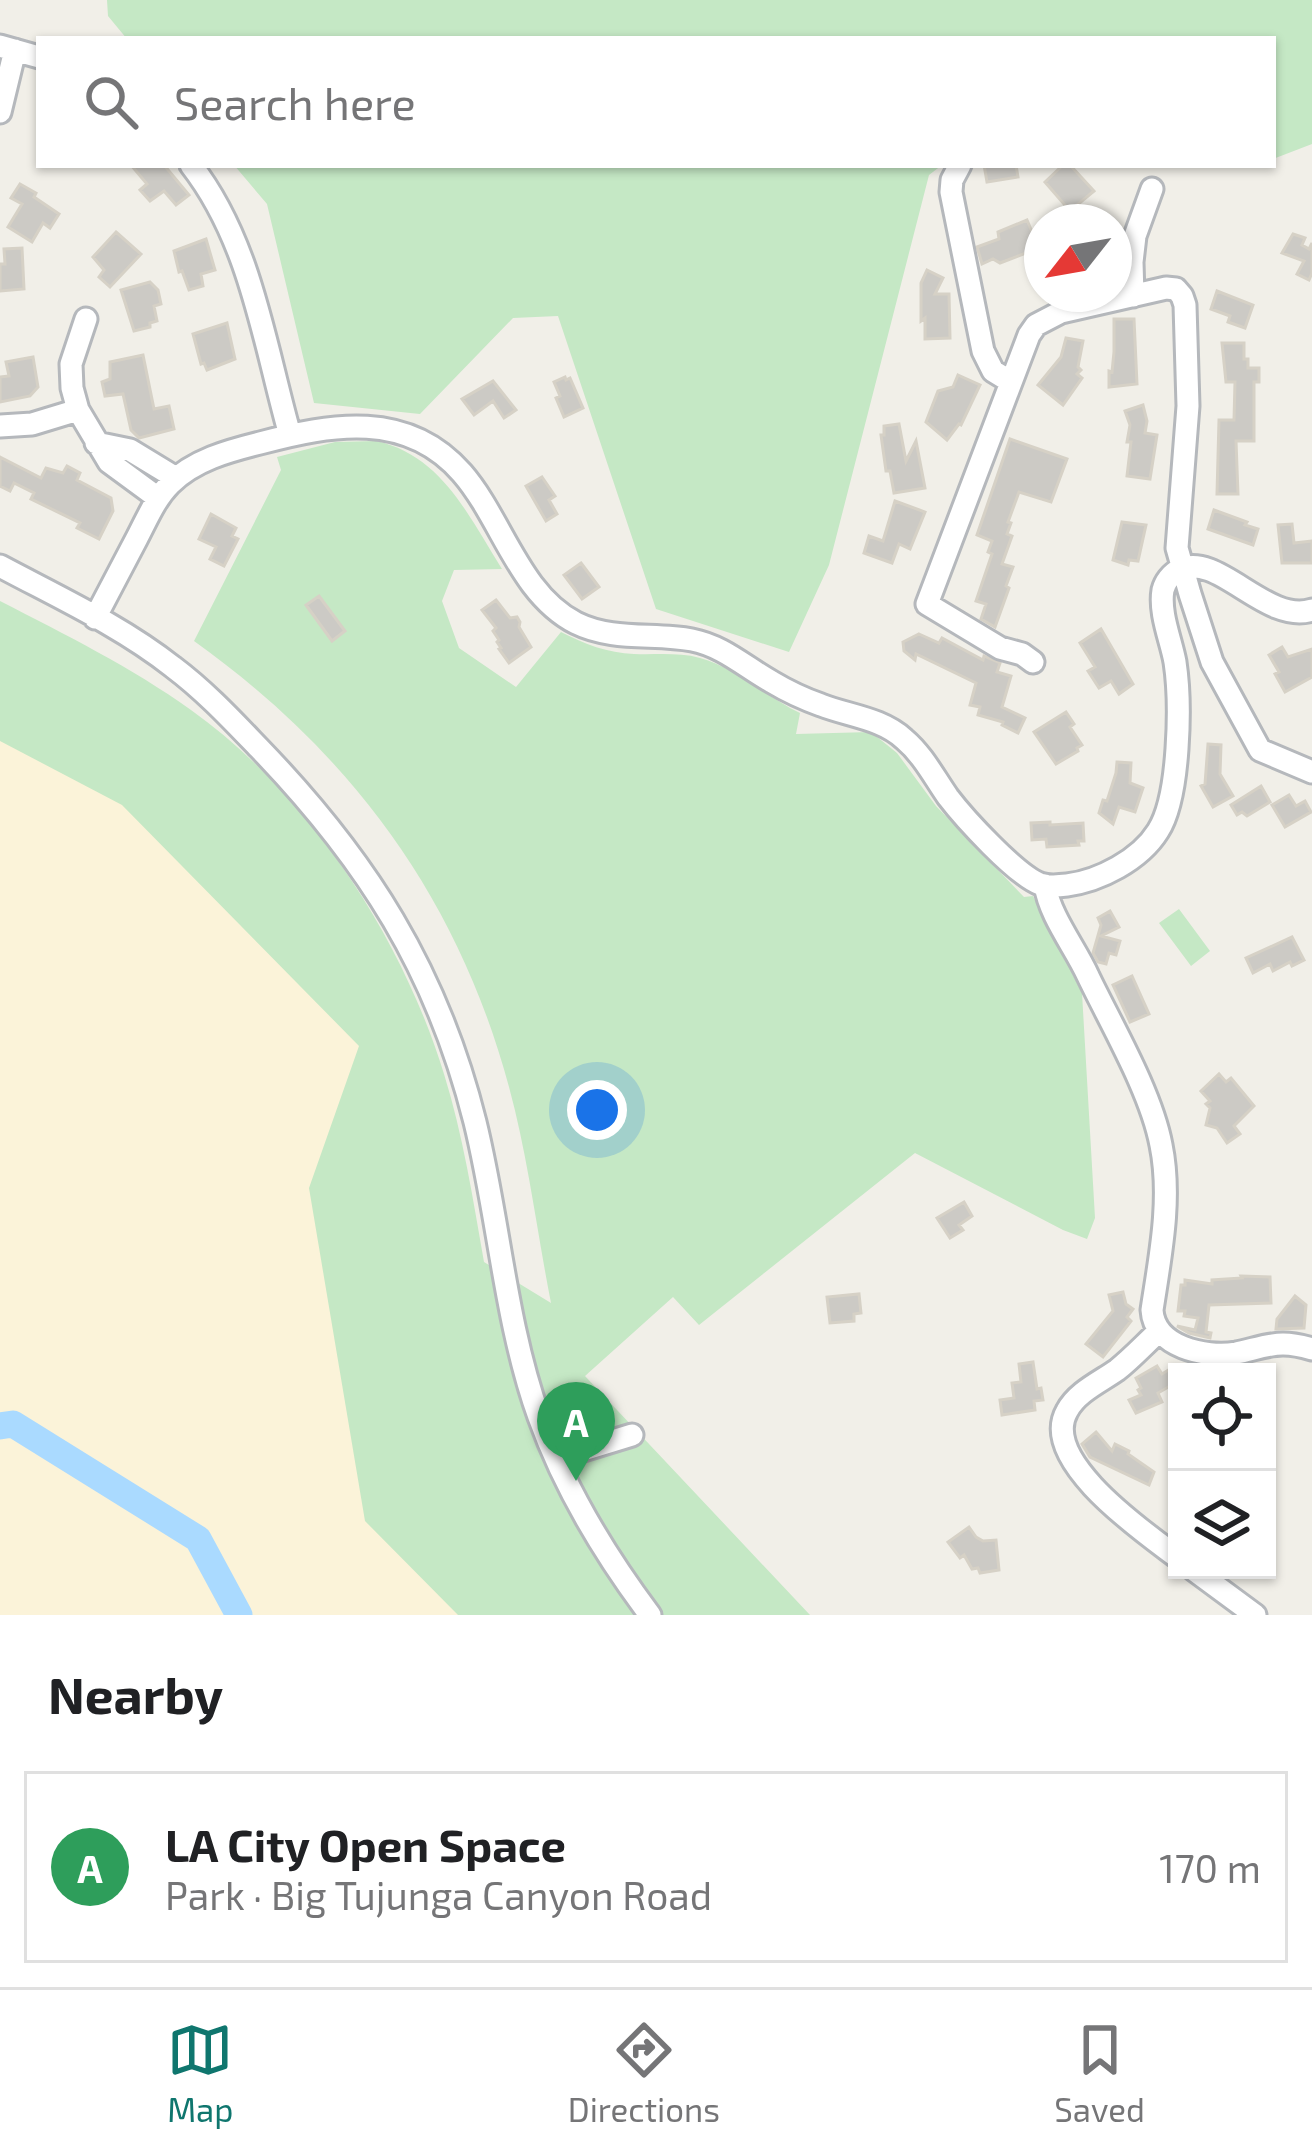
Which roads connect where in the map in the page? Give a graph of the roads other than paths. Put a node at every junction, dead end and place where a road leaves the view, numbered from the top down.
1 (7, 48) edge
2 (36, 56) edge
3 (0, 112) edge
4 (193, 168) edge
5 (958, 168) edge
6 (1152, 189) dead end
7 (1133, 296) junction
8 (86, 320) dead end
9 (1011, 382) junction
10 (78, 410) junction
11 (0, 426) edge
12 (290, 435) junction
13 (96, 443) junction
14 (176, 478) junction
15 (158, 498) junction
16 (0, 566) edge
17 (1182, 568) junction
18 (1312, 610) edge
19 (95, 618) junction
20 (1033, 662) dead end
21 (1312, 772) edge
22 (1045, 886) junction
23 (1158, 1332) junction
24 (1312, 1349) edge
25 (632, 1436) dead end
26 (557, 1458) junction
27 (1168, 1550) edge
28 (1206, 1579) edge
29 (650, 1615) edge
30 (1256, 1615) edge

1 - 2 street
1 - 3 street
4 - 12 street
5 - 9 street
6 - 7 street
7 - 9 street
7 - 17 street
8 - 10 street
9 - 20 street
10 - 11 street
10 - 13 street
12 - 14 street
12 - 22 street
13 - 14 street
13 - 15 street
14 - 15 street
15 - 19 street
16 - 19 street
17 - 18 street
17 - 21 street
17 - 22 street
19 - 26 street
22 - 23 street
23 - 24 street
23 - 27 street
25 - 26 street
26 - 29 street
28 - 30 street

